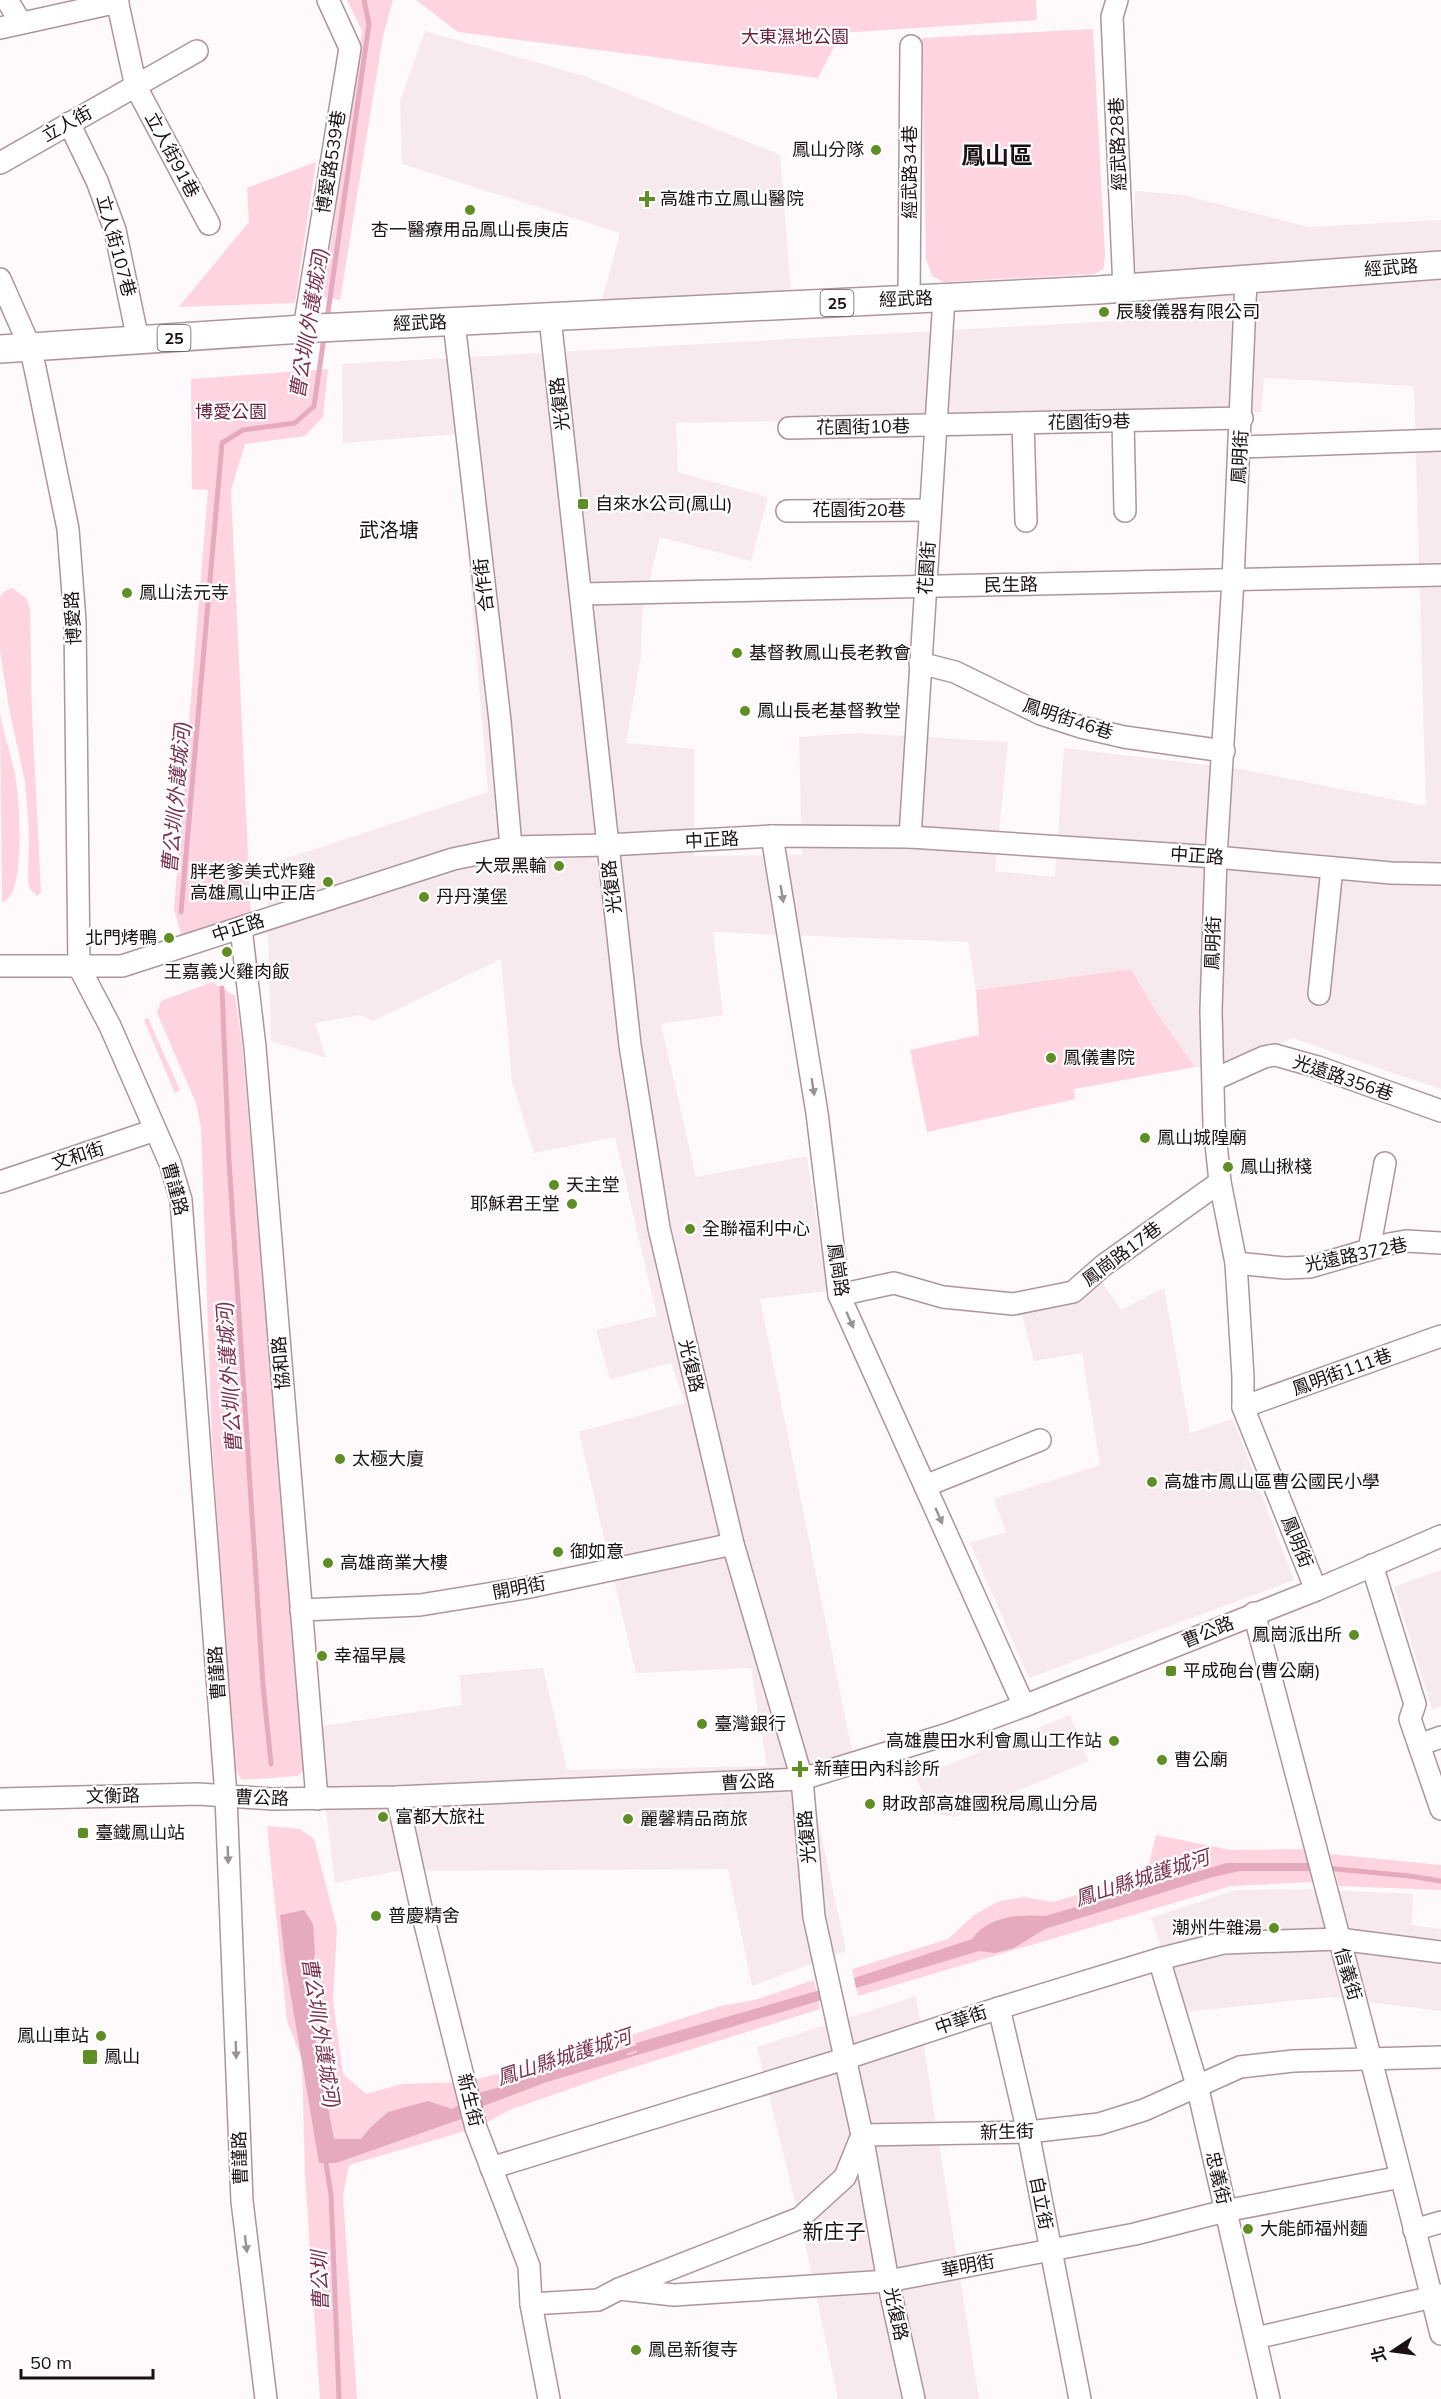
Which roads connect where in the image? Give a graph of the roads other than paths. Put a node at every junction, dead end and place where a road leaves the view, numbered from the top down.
1 (7, 0) edge
2 (328, 0) edge
3 (1117, 0) edge
4 (117, 1) edge
5 (21, 23) junction
6 (0, 28) edge
7 (911, 46) dead end
8 (197, 51) dead end
9 (136, 87) junction
10 (69, 123) junction
11 (0, 163) edge
12 (209, 224) dead end
13 (1441, 265) edge
14 (0, 279) edge
15 (1246, 280) junction
16 (1124, 289) junction
17 (944, 298) junction
18 (909, 299) junction
19 (550, 318) junction
20 (454, 322) junction
21 (319, 328) junction
22 (138, 340) junction
23 (30, 347) junction
24 (0, 349) edge
25 (1242, 418) junction
26 (1123, 421) junction
27 (1023, 423) junction
28 (936, 425) junction
29 (789, 428) dead end
30 (1441, 440) edge
31 (1240, 447) junction
32 (930, 510) junction
33 (787, 511) dead end
34 (1125, 511) dead end
35 (1026, 521) dead end
36 (1441, 575) edge
37 (1233, 580) junction
38 (925, 587) junction
39 (582, 594) junction
40 (920, 663) junction
41 (1224, 751) junction
42 (772, 836) junction
43 (910, 837) junction
44 (607, 845) junction
45 (511, 848) junction
46 (1216, 856) junction
47 (1332, 868) junction
48 (1441, 874) edge
49 (241, 928) junction
50 (0, 966) edge
51 (79, 967) junction
52 (1319, 994) dead end
53 (1213, 1080) junction
54 (1441, 1111) edge
55 (155, 1130) junction
56 (1385, 1164) dead end
57 (0, 1182) edge
58 (1220, 1182) junction
59 (1441, 1243) edge
60 (1369, 1250) junction
61 (1236, 1263) junction
62 (839, 1295) junction
63 (1441, 1336) edge
64 (1243, 1407) junction
65 (1040, 1440) dead end
66 (925, 1486) junction
67 (1441, 1536) edge
68 (733, 1545) junction
69 (1372, 1565) junction
70 (1316, 1590) junction
71 (301, 1610) junction
72 (1254, 1613) junction
73 (1024, 1706) junction
74 (1441, 1737) edge
75 (1419, 1745) junction
76 (802, 1779) junction
77 (226, 1796) junction
78 (397, 1797) junction
79 (317, 1798) junction
80 (0, 1799) edge
81 (1441, 1809) edge
82 (1339, 1939) junction
83 (1441, 1952) edge
84 (1159, 1959) junction
85 (999, 2008) junction
86 (1441, 2057) edge
87 (844, 2059) junction
88 (1373, 2060) junction
89 (1197, 2085) junction
90 (1028, 2132) junction
91 (862, 2135) junction
92 (491, 2168) junction
93 (1401, 2177) junction
94 (1225, 2211) junction
95 (1441, 2222) edge
96 (1414, 2230) junction
97 (1050, 2250) junction
98 (888, 2281) junction
99 (619, 2289) junction
100 (1436, 2296) edge
101 (531, 2304) junction
102 (1441, 2334) edge
103 (1256, 2338) junction
104 (266, 2399) edge
105 (549, 2399) edge
106 (914, 2399) edge
107 (1080, 2399) edge
108 (1269, 2399) edge

1 - 5 street
2 - 21 street, 博愛路539巷
3 - 16 street, 經武路28巷
4 - 5 street
4 - 9 street
5 - 6 street
7 - 18 street, 經武路34巷
8 - 9 street, 立人街
9 - 10 street, 立人街
9 - 12 street, 立人街91巷
10 - 11 street, 立人街
10 - 22 street, 立人街107巷
13 - 15 main road, 經武路 / 25
14 - 23 street, 博愛路
15 - 16 main road, 經武路 / 25
15 - 25 street, 鳳明街
16 - 17 main road, 經武路 / 25
17 - 18 main road, 經武路 / 25
17 - 28 street, 花園街
18 - 19 main road, 經武路 / 25
19 - 20 main road, 經武路 / 25
19 - 39 street, 光復路
20 - 21 main road, 經武路 / 25
20 - 45 street, 合作街
21 - 22 main road, 經武路 / 25
22 - 23 main road, 經武路 / 25
23 - 24 main road, 經武路 / 25
23 - 51 street, 博愛路
25 - 26 street, 花園街9巷
25 - 31 street, 鳳明街
26 - 27 street, 花園街9巷
26 - 34 street
27 - 28 street, 花園街9巷
27 - 35 street
28 - 29 street, 花園街10巷
28 - 32 street, 花園街
30 - 31 street
31 - 37 street, 鳳明街
32 - 33 street, 花園街20巷
32 - 38 street, 花園街
36 - 37 street, 民生路
37 - 38 street, 民生路
37 - 41 street, 鳳明街
38 - 39 street, 民生路
38 - 40 street, 花園街
39 - 44 street, 光復路
40 - 41 street, 鳳明街46巷
40 - 43 street, 花園街
41 - 46 street, 鳳明街
42 - 43 street, 中正路
42 - 44 street, 中正路
42 -> 62 street, 鳳崗路
43 - 46 street, 中正路
44 - 45 street, 中正路
44 - 68 street, 光復路
45 - 49 street, 中正路
46 - 47 street, 中正路
46 - 53 street, 鳳明街
47 - 48 street, 中正路
47 - 52 street
49 - 51 street, 中正路
49 - 71 street, 協和路
50 - 51 street, 中正路
51 - 55 street, 曹謹路
53 - 54 street, 光遠路356巷
53 - 58 street, 鳳明街
55 - 57 street, 文和街
55 - 77 street, 曹謹路
56 - 60 street
58 - 61 street, 鳳明街
58 - 62 street, 鳳崗路17巷
59 - 60 street, 光遠路372巷
60 - 61 street, 光遠路372巷
61 - 64 street, 鳳明街
62 -> 66 street, 鳳崗路
63 - 64 street, 鳳明街111巷
64 - 70 street, 鳳明街
65 - 66 street
66 -> 73 street, 鳳崗路
67 - 69 street, 曹公路
68 - 71 street, 開明街
68 - 76 street, 光復路
69 - 70 street, 曹公路
69 - 75 street
70 - 72 street, 曹公路
71 - 79 street, 協和路
72 - 73 street, 曹公路
72 - 82 street, 信義街
73 - 76 street, 曹公路
74 - 75 street
75 - 81 street
76 - 78 street, 曹公路
76 - 87 street, 光復路
77 - 79 street, 曹公路
77 - 80 street, 文衡路
77 -> 104 street, 曹謹路
78 - 79 street, 曹公路
78 - 92 street, 新生街
82 - 83 street, 中華街
82 - 84 street, 中華街
82 - 88 street, 信義街
84 - 85 street, 中華街
84 - 89 street, 忠義街
85 - 87 street, 中華街
85 - 90 street, 自立街
86 - 88 street, 新生街
87 - 91 street, 光復路
87 - 92 street, 中華街
88 - 89 street, 新生街
88 - 93 street, 信義街
89 - 90 street, 新生街
89 - 94 street, 忠義街
90 - 91 street, 新生街
90 - 97 street, 自立街
91 - 98 street, 光復路
91 - 99 street
92 - 101 street, 新生街
93 - 94 street, 華明街
93 - 96 street, 信義街
94 - 97 street, 華明街
94 - 103 street, 忠義街
95 - 96 street
96 - 100 street, 信義街
97 - 98 street, 華明街
97 - 107 street, 自立街
98 - 99 street, 華明街
98 - 106 street, 光復路
99 - 101 street, 華明街
100 - 102 street, 信義街
100 - 103 street
101 - 105 street, 新生街
103 - 108 street, 忠義街

